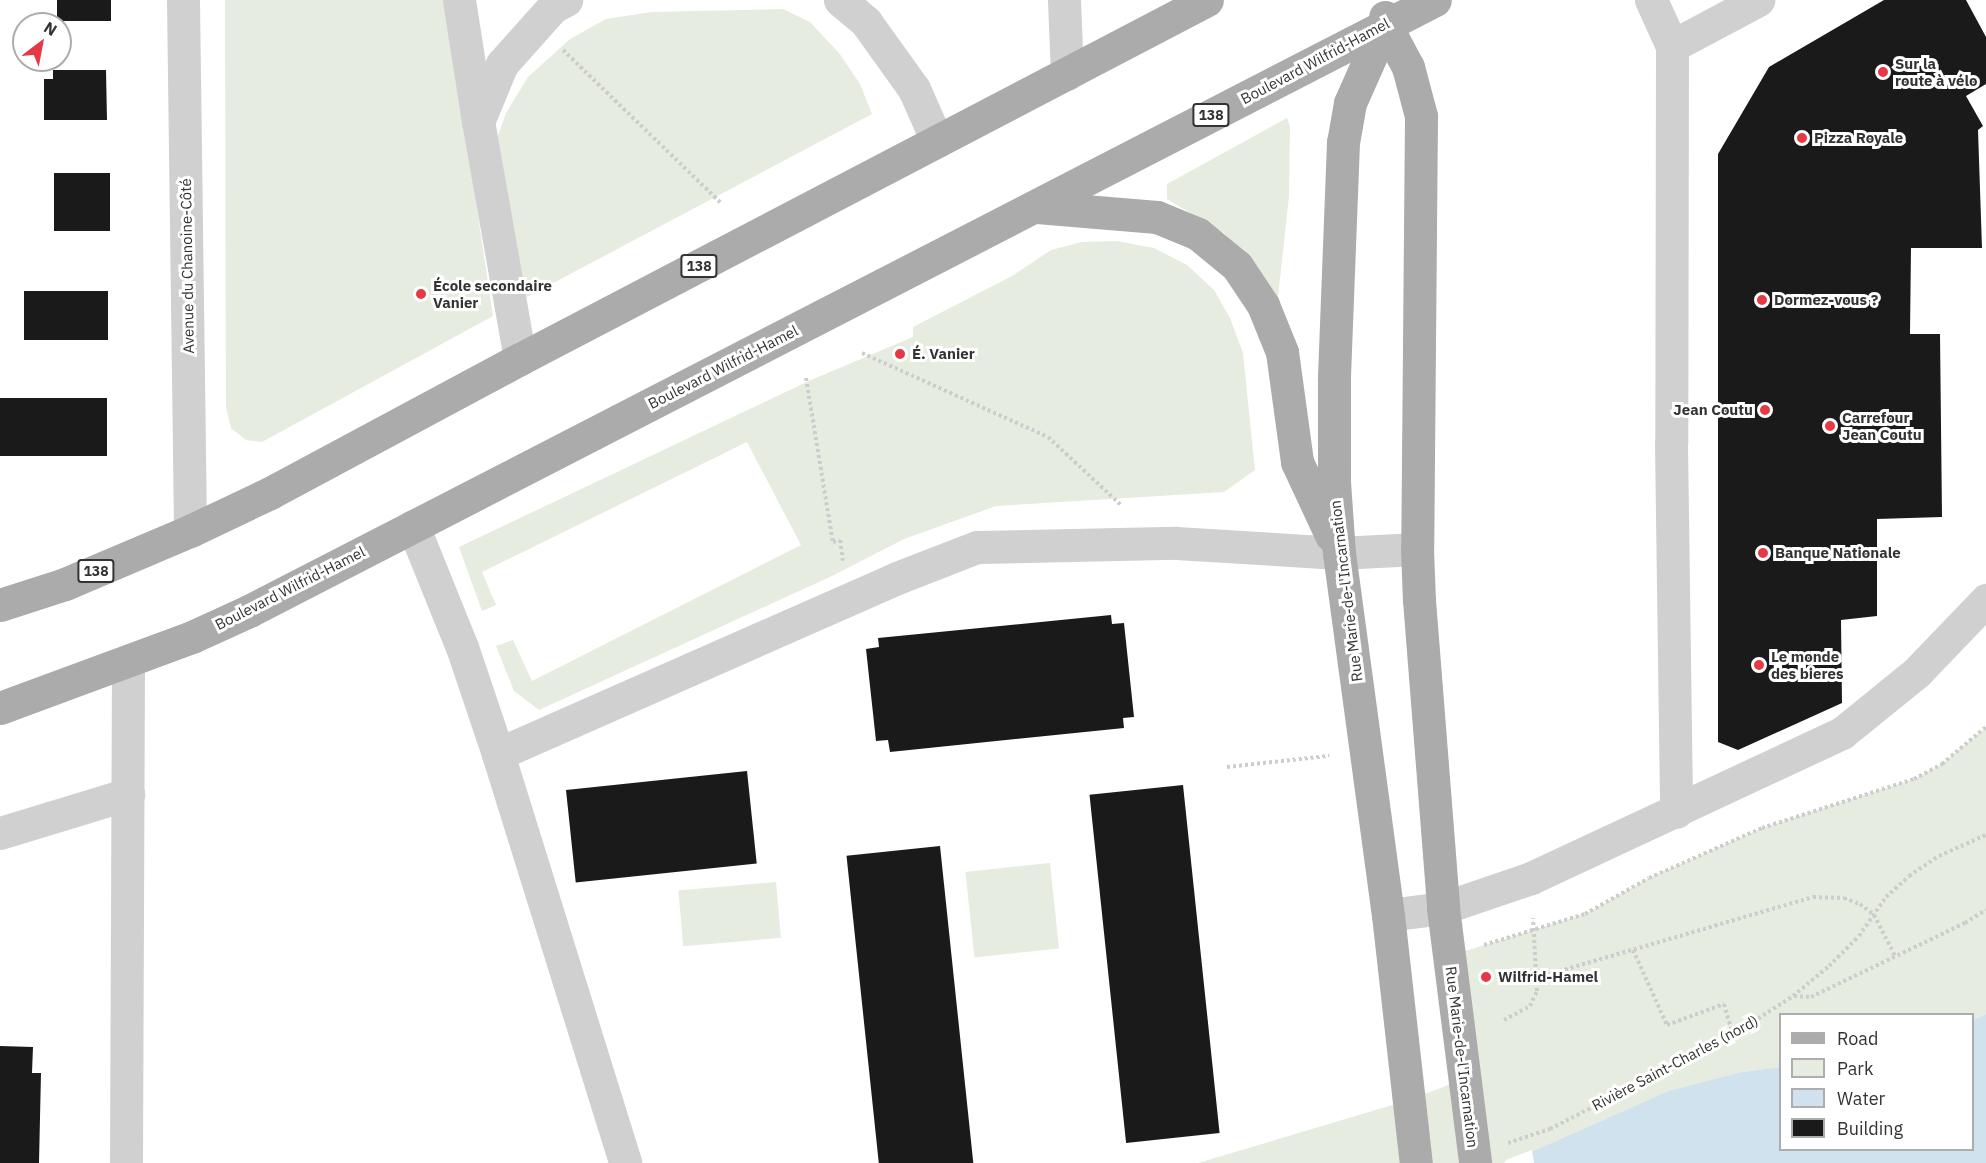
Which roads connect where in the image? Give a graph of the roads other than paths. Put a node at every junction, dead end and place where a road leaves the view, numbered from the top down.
1 (183, 0) edge
2 (459, 0) edge
3 (566, 0) edge
4 (840, 0) edge
5 (1064, 0) edge
6 (1207, 0) edge
7 (1435, 0) edge
8 (1651, 0) edge
9 (1758, 0) edge
10 (1385, 12) edge
11 (1672, 46) junction
12 (1067, 74) junction
13 (478, 122) junction
14 (937, 141) junction
15 (1037, 207) junction
16 (520, 359) junction
17 (413, 526) junction
18 (190, 531) junction
19 (1417, 549) junction
20 (1339, 553) junction
21 (1986, 600) edge
22 (0, 605) edge
23 (128, 662) junction
24 (0, 708) edge
25 (498, 754) junction
26 (128, 794) junction
27 (1676, 812) junction
28 (0, 833) edge
29 (1443, 908) junction
30 (1388, 915) junction
31 (1474, 1154) edge
32 (126, 1163) edge
33 (624, 1163) edge
34 (1416, 1163) edge

1 - 18 street, Avenue du Chanoine-Côté
2 - 13 street
3 - 13 street
4 - 14 street
5 - 12 street
6 - 12 main road, 138
7 - 10 main road, Boulevard Wilfrid-Hamel / 138
8 - 11 street
9 - 11 street
10 - 15 main road, Boulevard Wilfrid-Hamel / 138
10 - 19 main road, Rue Marie-de-l'Incarnation
10 - 20 main road, Rue Marie-de-l'Incarnation
11 - 27 street
12 - 14 main road, 138
13 - 16 street
14 - 16 main road, 138
15 - 17 main road, Boulevard Wilfrid-Hamel / 138
15 - 20 main road
16 - 18 main road, 138
17 - 23 main road, Boulevard Wilfrid-Hamel / 138
17 - 25 street
18 - 22 main road, 138
19 - 20 street
19 - 29 main road, Rue Marie-de-l'Incarnation
20 - 25 street
20 - 30 main road, Rue Marie-de-l'Incarnation
21 - 27 street
23 - 24 main road, Boulevard Wilfrid-Hamel / 138
23 - 26 street
25 - 33 street
26 - 28 street
26 - 32 street
27 - 29 street
29 - 30 street
29 - 31 main road, Rue Marie-de-l'Incarnation
30 - 34 main road, Rue Marie-de-l'Incarnation

